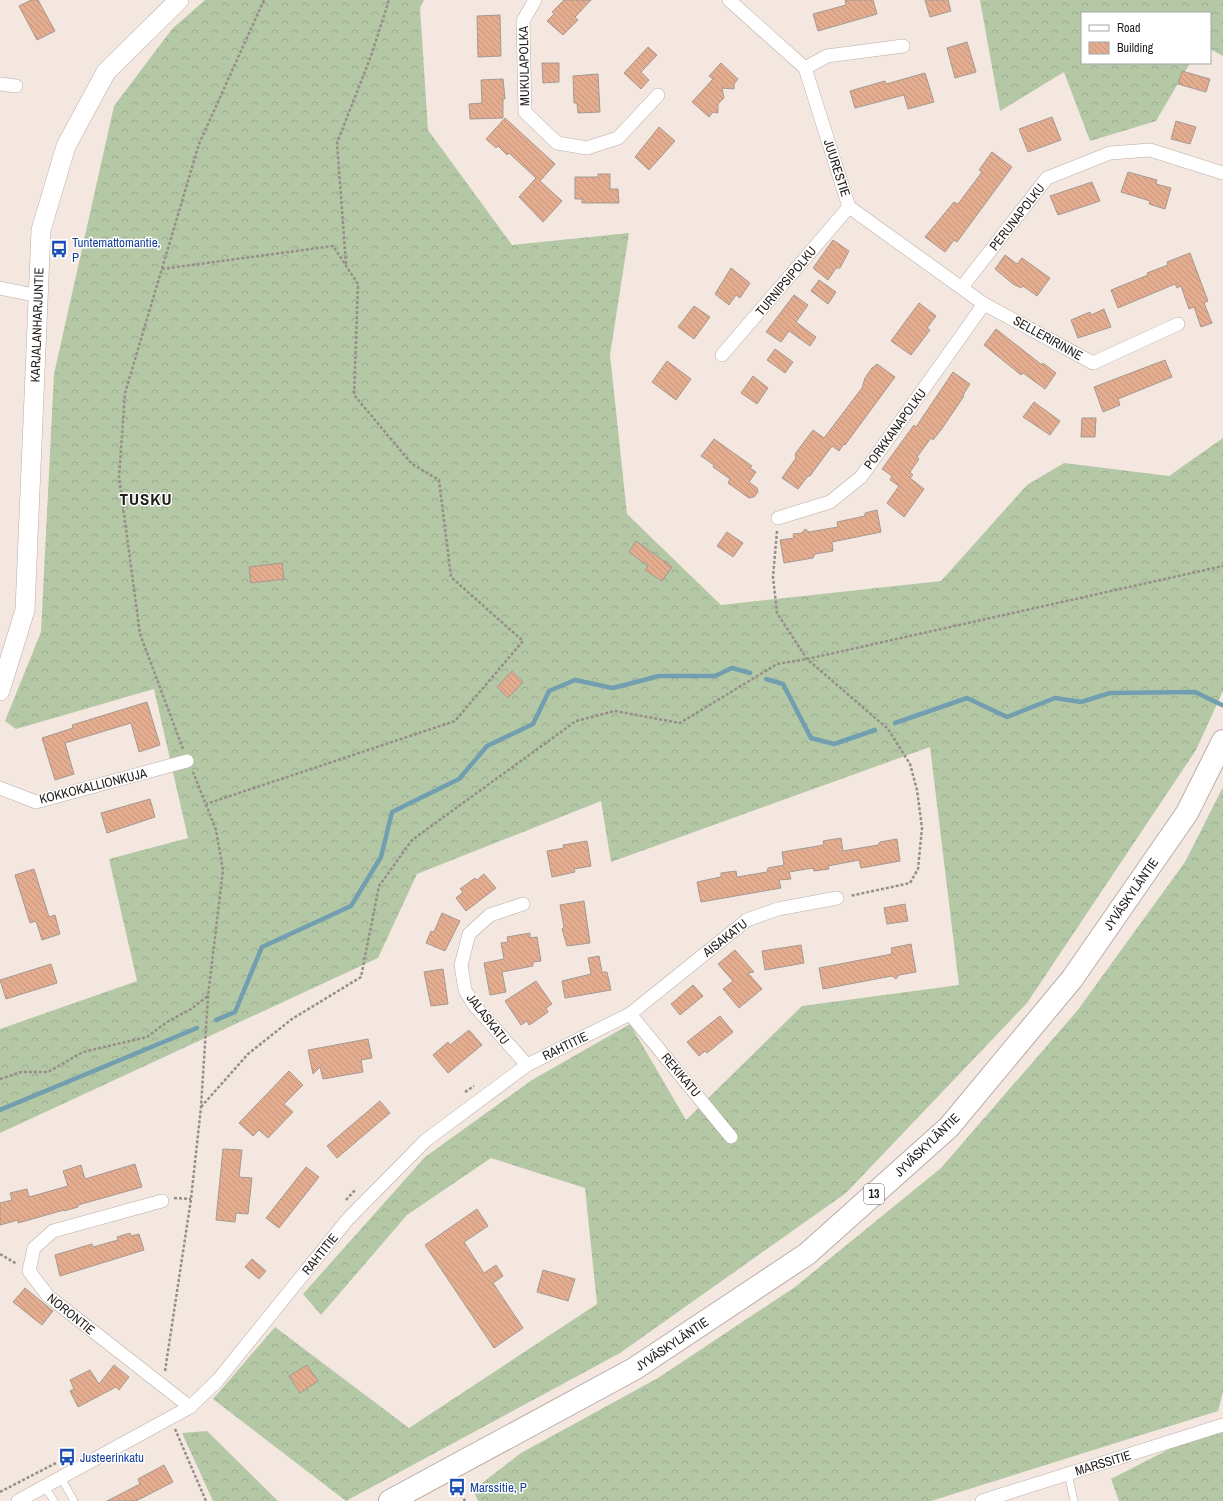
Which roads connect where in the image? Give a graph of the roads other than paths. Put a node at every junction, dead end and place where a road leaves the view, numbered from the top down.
1 (179, 0) edge
2 (535, 0) edge
3 (729, 0) edge
4 (902, 46) dead end
5 (805, 68) junction
6 (0, 84) edge
7 (16, 86) dead end
8 (658, 95) dead end
9 (1223, 172) edge
10 (849, 207) junction
11 (962, 287) junction
12 (0, 288) edge
13 (38, 296) junction
14 (984, 304) junction
15 (1178, 324) dead end
16 (722, 355) dead end
17 (778, 518) road end
18 (0, 691) edge
19 (1223, 741) edge
20 (188, 761) road end
21 (0, 788) edge
22 (838, 898) road end
23 (523, 904) dead end
24 (630, 1014) junction
25 (527, 1065) junction
26 (731, 1137) dead end
27 (162, 1201) dead end
28 (190, 1407) junction
29 (1223, 1425) edge
30 (1068, 1473) junction
31 (61, 1478) junction
32 (45, 1487) junction
33 (18, 1501) edge
34 (54, 1501) edge
35 (74, 1501) edge
36 (390, 1501) edge
37 (982, 1501) edge
38 (1074, 1501) edge

1 - 13 street, KARJALANHARJUNTIE
2 - 8 street, MUKULAPOLKA
3 - 5 street
4 - 5 street
5 - 10 street, JUURESTIE
6 - 7 street
9 - 11 street, PERUNAPOLKU
10 - 11 street, JUURESTIE
10 - 16 street, TURNIPSIPOLKU
11 - 14 street, JUURESTIE
12 - 13 street
13 - 18 street, KARJALANHARJUNTIE
14 - 15 street, SELLERIRINNE
14 - 17 street, PORKKANAPOLKU
19 - 36 highway, JYVÄSKYLÄNTIE / 13
20 - 21 street, KOKKOKALLIONKUJA
22 - 24 street, AISAKATU
23 - 25 street, JALASKATU
24 - 25 street, RAHTITIE
24 - 26 street, REKIKATU
25 - 28 street, RAHTITIE
27 - 28 street, NORONTIE
28 - 31 street, RAHTITIE
29 - 30 street, MARSSITIE
30 - 37 street, MARSSITIE
30 - 38 lane
31 - 32 street, RAHTITIE
31 - 35 lane
32 - 33 street, RAHTITIE
32 - 34 lane

